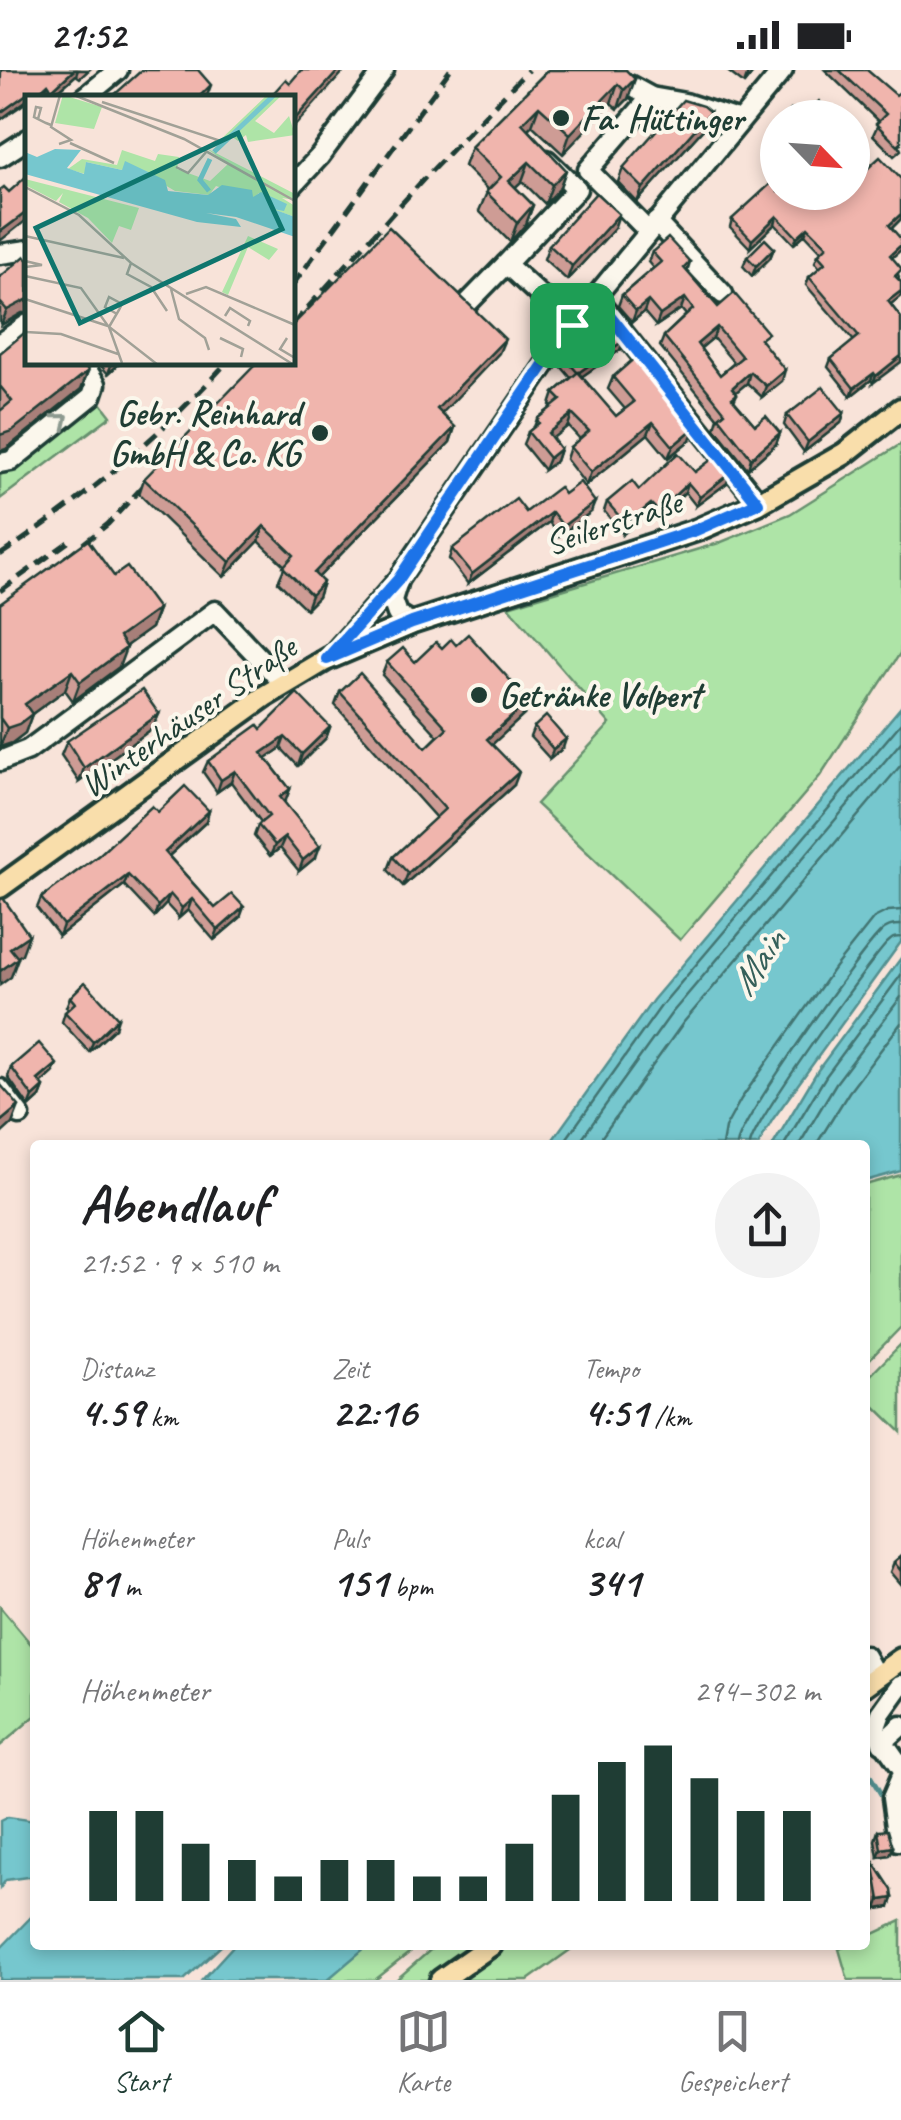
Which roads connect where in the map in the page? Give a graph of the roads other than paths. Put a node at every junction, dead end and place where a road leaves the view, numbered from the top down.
1 (118, 70) edge
2 (384, 70) edge
3 (783, 70) edge
4 (629, 85) edge
5 (88, 95) edge
6 (651, 96) junction
7 (740, 122) junction
8 (25, 140) edge
9 (532, 145) edge
10 (0, 157) edge
11 (295, 183) edge
12 (652, 227) junction
13 (25, 250) edge
14 (0, 254) edge
15 (506, 264) junction
16 (723, 294) dead end
17 (595, 297) junction
18 (466, 305) edge
19 (572, 325) junction
20 (25, 326) edge
21 (0, 343) edge
22 (84, 365) edge
23 (901, 409) edge
24 (0, 463) edge
25 (758, 503) junction
26 (398, 580) junction
27 (412, 623) junction
28 (327, 659) junction
29 (284, 684) junction
30 (0, 761) edge
31 (0, 888) edge
32 (0, 1089) edge
33 (20, 1115) edge
34 (901, 1659) edge
35 (871, 1680) edge
36 (901, 1685) edge
37 (901, 1726) edge
38 (882, 1742) junction
39 (901, 1767) edge
40 (901, 1777) edge
41 (898, 1841) dead end
42 (484, 1950) edge
43 (440, 1980) edge

1 - 5 street
2 - 11 street
3 - 7 street, Winterhäuser Straße
4 - 6 street
6 - 7 street
6 - 12 street
7 - 12 street, Winterhäuser Straße
8 - 10 street
9 - 15 street
12 - 16 street
12 - 17 street, Winterhäuser Straße
13 - 14 street
15 - 18 street
15 - 19 street
17 - 19 street, Winterhäuser Straße
17 - 25 street
19 - 26 street, Winterhäuser Straße
20 - 21 street
24 -> 22 street
23 - 25 main road, Seilerstraße
25 - 27 main road, Seilerstraße
26 - 27 street
26 - 28 street, Winterhäuser Straße
27 - 28 main road, Seilerstraße
28 - 29 main road, Winterhäuser Straße
29 - 30 street
29 - 31 main road, Winterhäuser Straße
32 - 33 street
34 - 35 main road
36 - 38 street
37 - 38 street
38 - 39 street
40 - 41 street
42 - 43 main road

